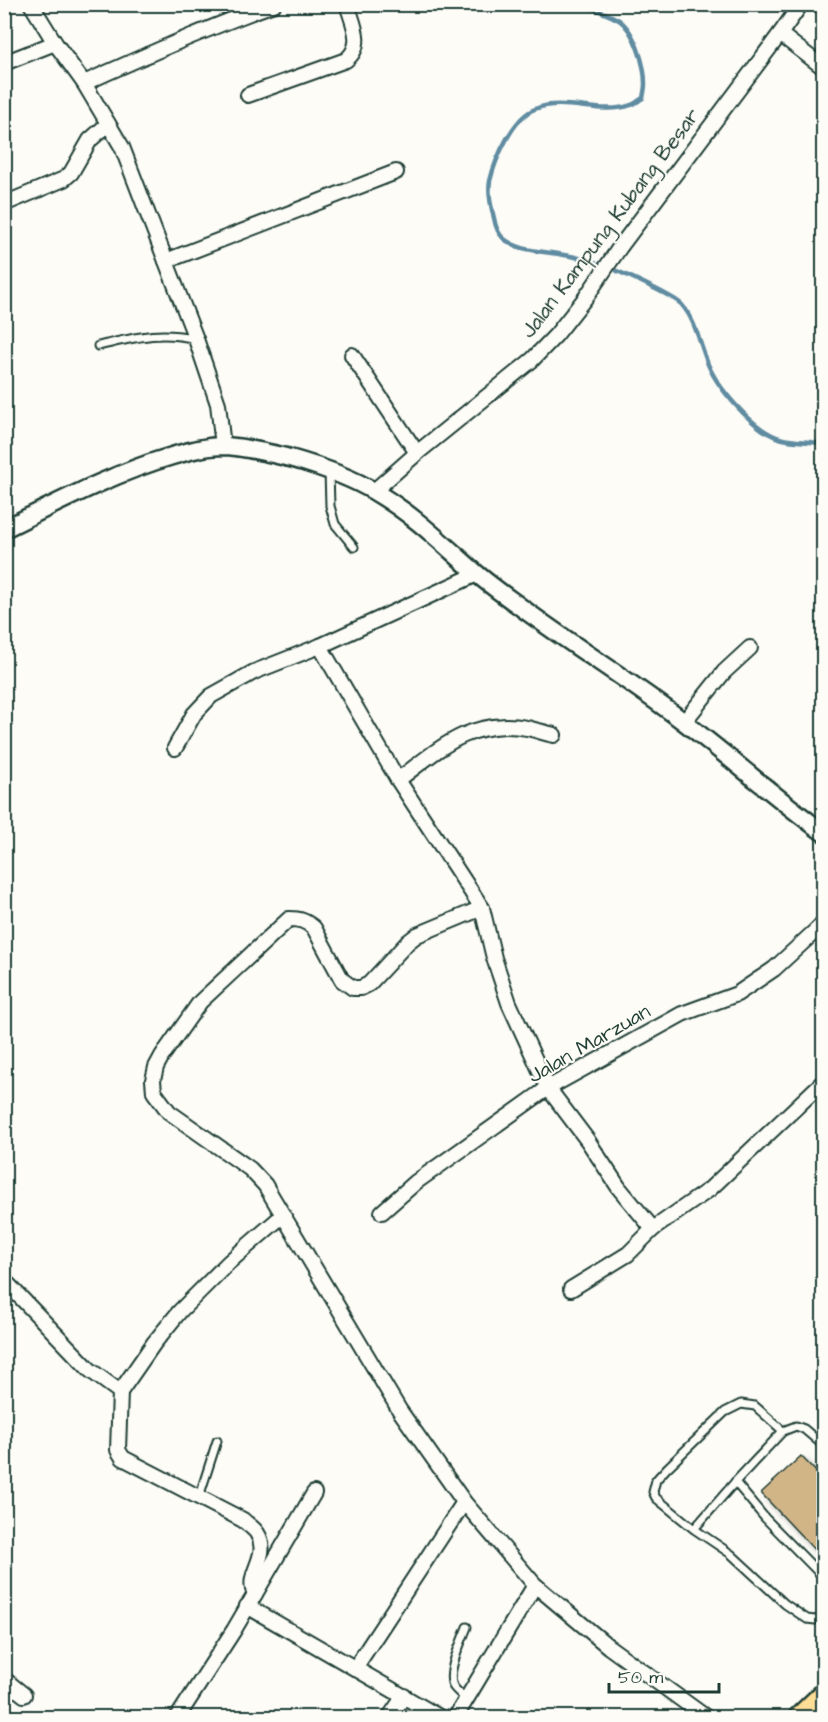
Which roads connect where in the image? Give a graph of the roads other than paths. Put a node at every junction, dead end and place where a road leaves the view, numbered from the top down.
1 (31, 4) edge
2 (274, 4) edge
3 (347, 4) edge
4 (801, 4) edge
5 (780, 34) junction
6 (54, 43) junction
7 (4, 63) edge
8 (824, 68) edge
9 (84, 83) junction
10 (248, 95) dead end
11 (108, 124) junction
12 (396, 172) dead end
13 (4, 204) edge
14 (166, 261) junction
15 (196, 339) junction
16 (98, 346) dead end
17 (352, 355) dead end
18 (223, 446) junction
19 (417, 453) junction
20 (329, 471) junction
21 (374, 491) junction
22 (4, 529) edge
23 (354, 547) dead end
24 (477, 574) junction
25 (320, 646) junction
26 (750, 648) dead end
27 (684, 722) junction
28 (554, 735) dead end
29 (174, 748) dead end
30 (398, 780) junction
31 (824, 833) edge
32 (482, 908) junction
33 (824, 923) edge
34 (824, 1081) edge
35 (548, 1088) junction
36 (382, 1212) dead end
37 (282, 1216) junction
38 (653, 1229) junction
39 (4, 1280) edge
40 (571, 1289) dead end
41 (120, 1392) junction
42 (783, 1431) junction
43 (218, 1441) dead end
44 (824, 1446) edge
45 (735, 1482) junction
46 (314, 1493) dead end
47 (199, 1497) junction
48 (464, 1502) junction
49 (694, 1529) junction
50 (824, 1578) edge
51 (535, 1585) junction
52 (251, 1600) junction
53 (824, 1617) edge
54 (467, 1627) dead end
55 (355, 1668) junction
56 (4, 1679) edge
57 (24, 1695) dead end
58 (824, 1695) edge
59 (404, 1696) junction
60 (466, 1699) junction
61 (177, 1718) edge
62 (389, 1718) edge
63 (441, 1718) edge
64 (455, 1718) edge
65 (707, 1718) edge
66 (800, 1718) edge

1 - 6 street
2 - 9 street
3 - 10 street
4 - 5 street, Jalan Kampung Kubang Besar
5 - 8 street
5 - 19 street, Jalan Kampung Kubang Besar
6 - 7 street
6 - 9 street
9 - 11 street
11 - 13 street
11 - 14 street
12 - 14 street
14 - 15 street
15 - 16 lane
15 - 18 street
17 - 19 street
18 - 20 street
18 - 22 street
19 - 21 street, Jalan Kampung Kubang Besar
20 - 21 street
20 - 23 lane
21 - 24 street
24 - 25 street
24 - 27 street
25 - 29 street
25 - 30 street
26 - 27 street
27 - 31 street
28 - 30 street
30 - 32 street
32 - 35 street
32 - 37 street
33 - 35 street, Jalan Marzuan
34 - 38 street
35 - 36 street, Jalan Marzuan
35 - 38 street
37 - 41 street
37 - 48 street
38 - 40 street
39 - 41 street
41 - 47 street
42 - 44 lane
42 - 45 lane
42 - 49 lane
43 - 47 lane
45 - 49 lane
45 - 50 lane
46 - 52 street
47 - 52 street
48 - 51 street
48 - 55 street
49 - 53 lane
51 - 60 street
51 - 65 street
52 - 55 street
52 - 61 street
54 - 60 lane
55 - 59 street
56 - 57 street
58 - 66 highway
59 - 62 street
59 - 63 street
60 - 64 street

